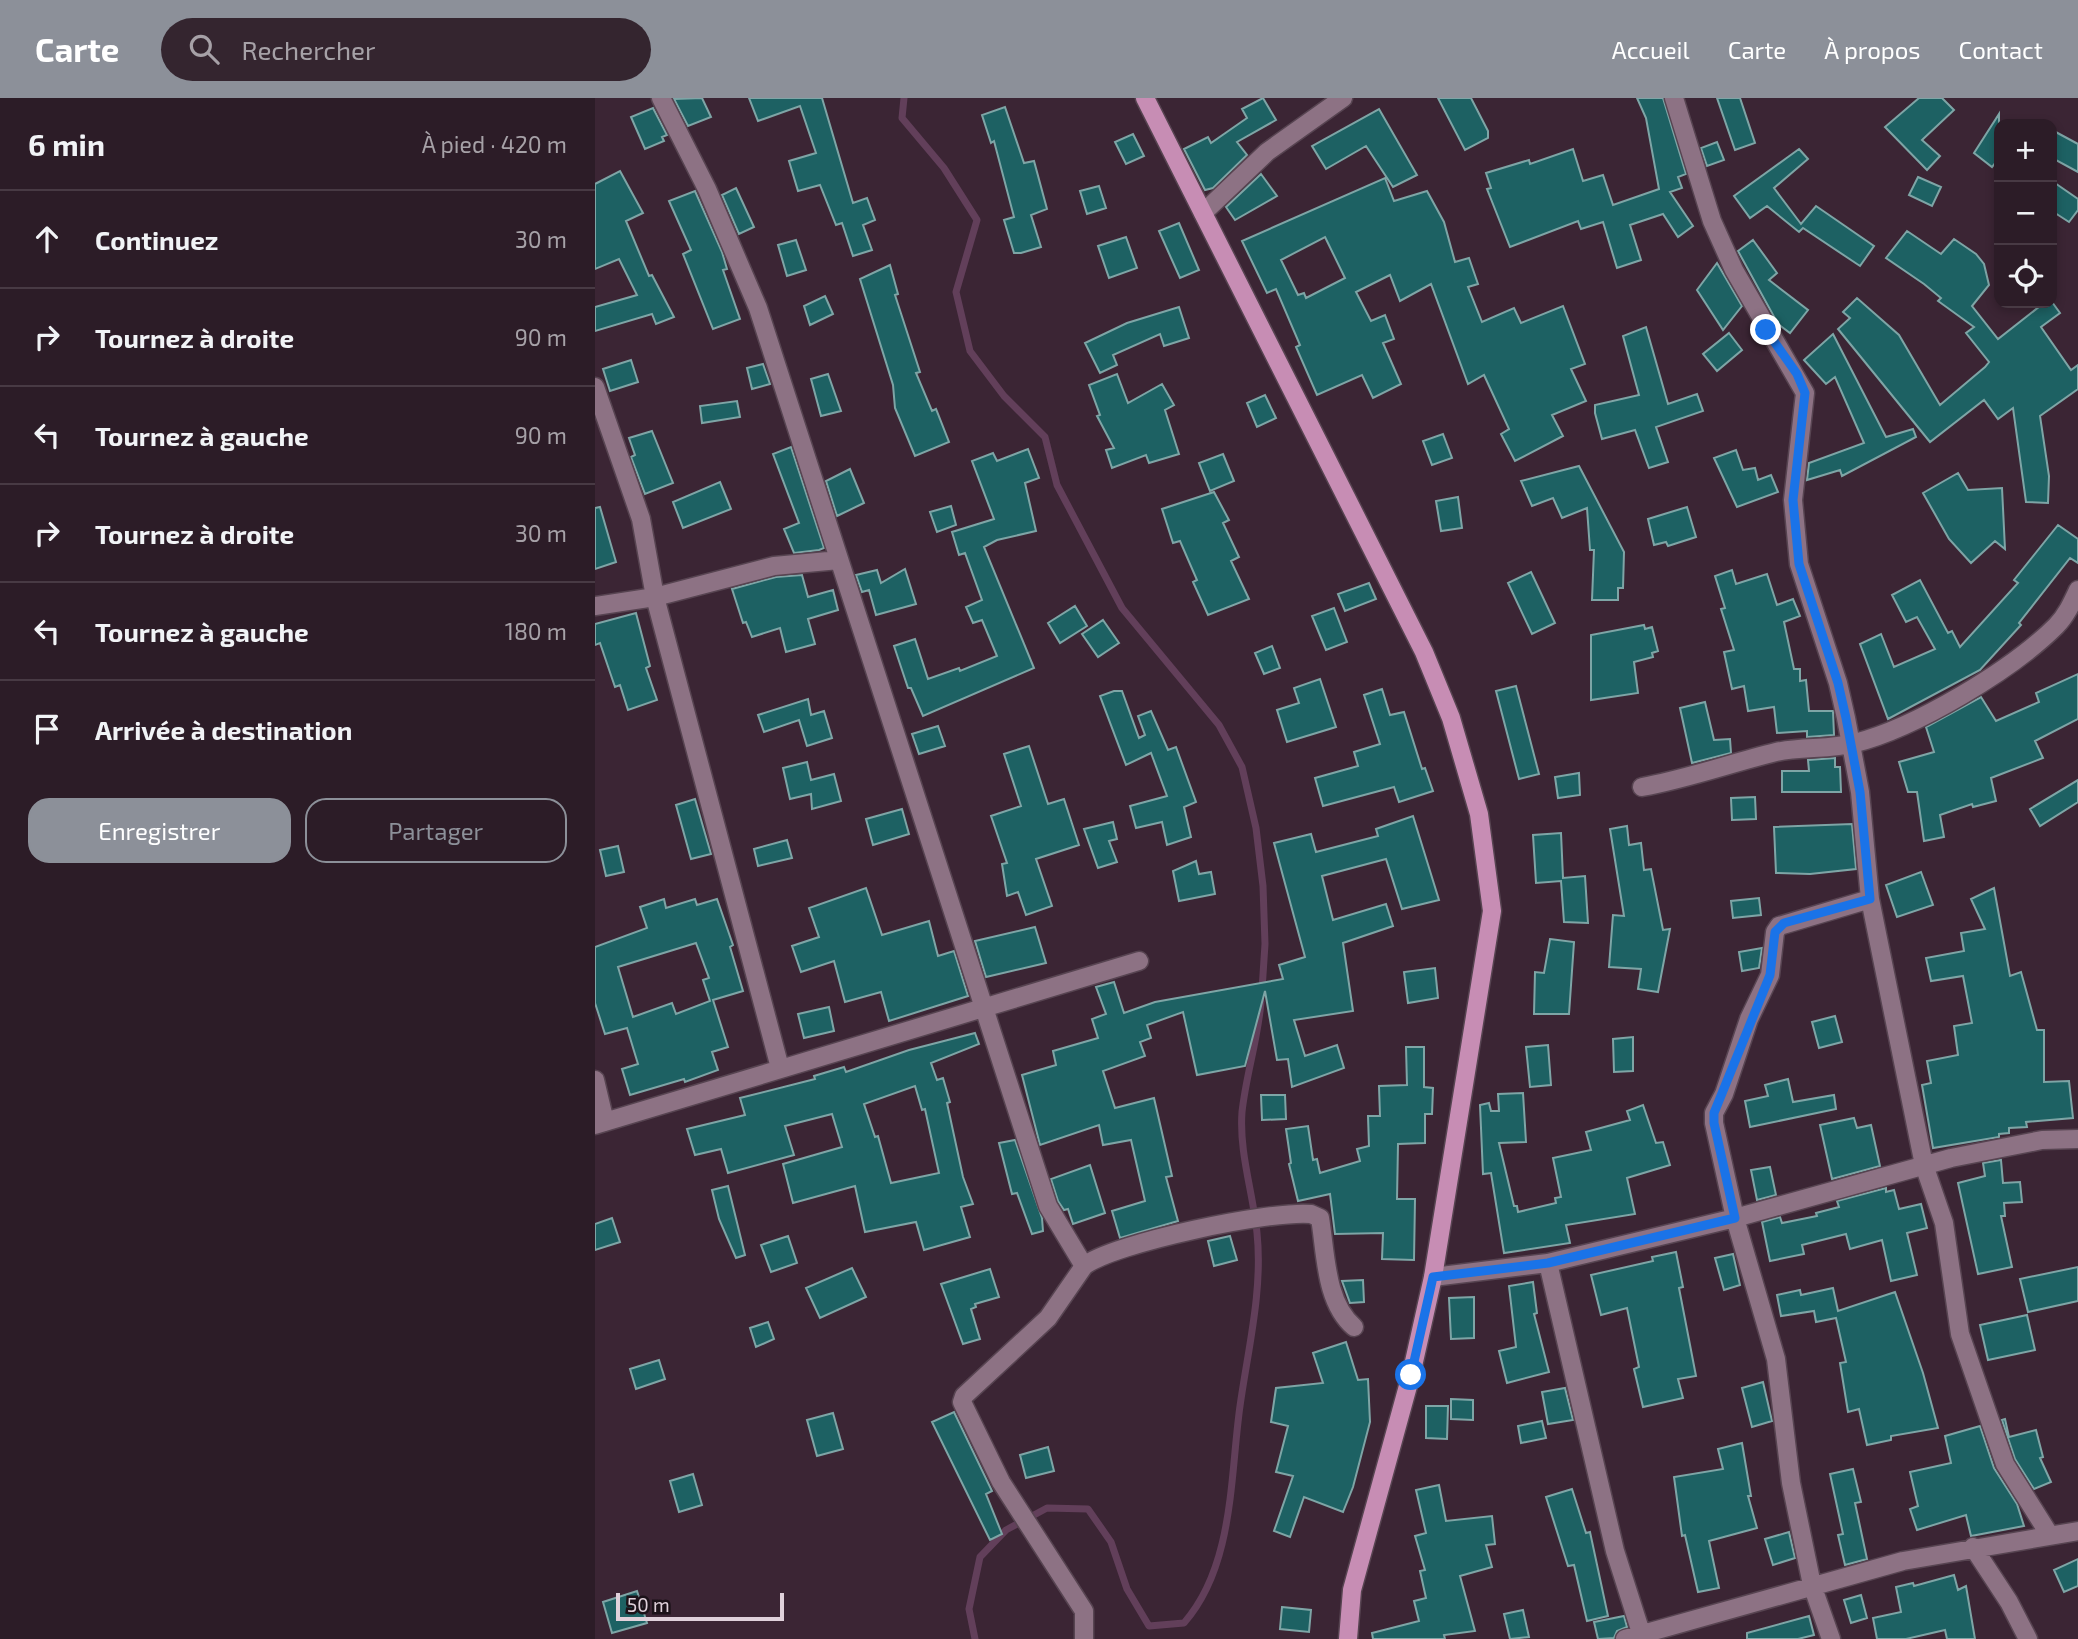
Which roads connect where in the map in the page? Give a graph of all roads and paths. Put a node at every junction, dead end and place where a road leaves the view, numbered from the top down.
1 (661, 98) edge
2 (1145, 98) edge
3 (1343, 98) edge
4 (1674, 98) edge
5 (1203, 213) junction
6 (595, 387) edge
7 (839, 560) junction
8 (2078, 590) edge
9 (655, 597) junction
10 (595, 606) edge
11 (1851, 744) junction
12 (1642, 787) dead end
13 (1870, 899) junction
14 (1139, 961) dead end
15 (984, 1007) junction
16 (780, 1068) junction
17 (595, 1080) edge
18 (600, 1123) edge
19 (2078, 1139) edge
20 (1924, 1165) junction
21 (1735, 1218) junction
22 (1548, 1263) junction
23 (1084, 1266) junction
24 (1433, 1277) junction
25 (1354, 1327) dead end
26 (2078, 1531) edge
27 (2049, 1534) junction
28 (1973, 1547) junction
29 (1812, 1585) junction
30 (1637, 1638) edge
31 (1084, 1639) edge
32 (1347, 1639) edge
33 (1831, 1639) edge
34 (2028, 1639) edge

1 - 7 street
2 - 5 main road
3 - 5 street
4 - 11 street
5 - 24 main road
6 - 9 street
7 - 9 street
7 - 15 street
8 - 11 street
9 - 10 street
9 - 16 street
11 - 12 street
11 - 13 street
13 - 20 street
13 - 21 street
14 - 15 street
15 - 16 street
15 - 23 street
16 - 18 street
17 - 18 street
19 - 20 street
20 - 21 street
20 - 27 street
21 - 22 street
21 - 29 street
22 - 24 street
22 - 30 street
23 - 25 street
23 - 31 street
24 - 32 main road
26 - 27 street
27 - 28 street
28 - 29 street
28 - 34 street
29 - 30 street
29 - 33 street

